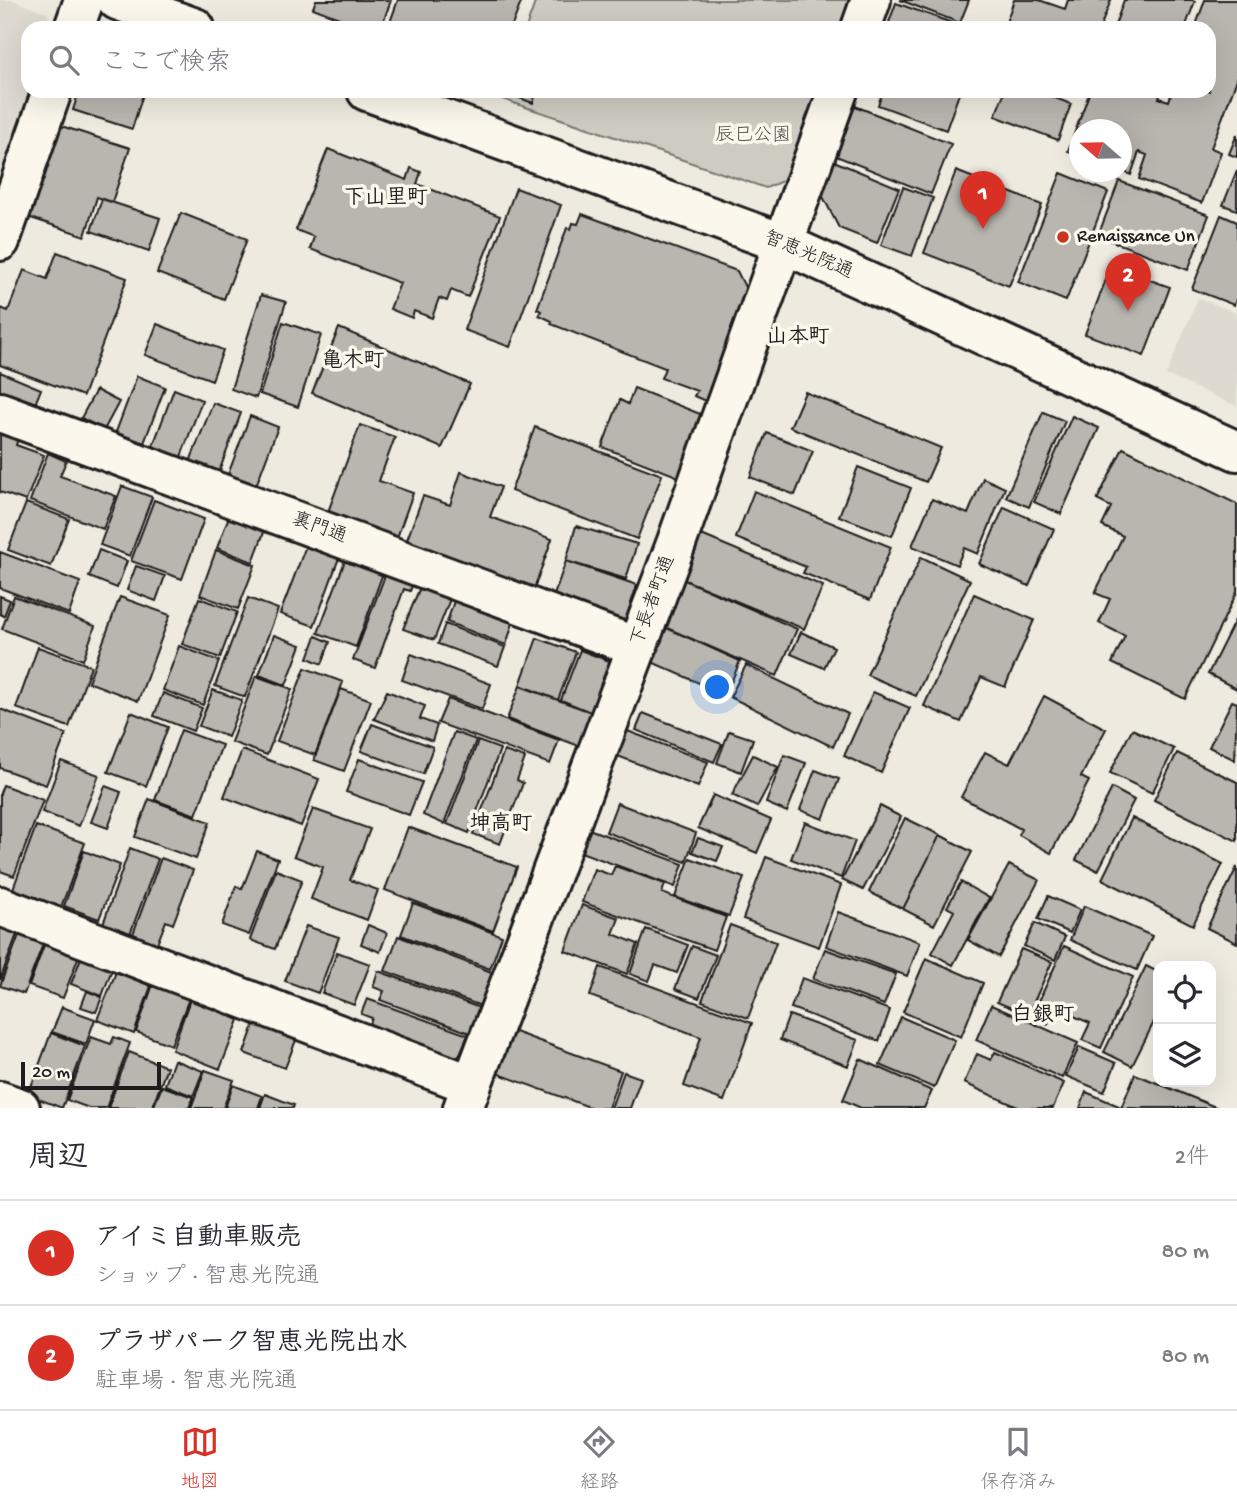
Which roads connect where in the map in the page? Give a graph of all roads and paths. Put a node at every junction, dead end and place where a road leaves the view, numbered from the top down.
1 (84, 0) edge
2 (117, 0) edge
3 (871, 0) edge
4 (76, 21) edge
5 (176, 21) edge
6 (864, 21) edge
7 (50, 98) edge
8 (386, 98) edge
9 (835, 98) edge
10 (0, 241) edge
11 (782, 243) junction
12 (0, 412) edge
13 (1237, 451) edge
14 (637, 647) junction
15 (0, 906) edge
16 (468, 1097) edge
17 (0, 1101) edge
18 (20, 1108) edge

1 - 4 street
2 - 5 street
3 - 6 street
7 - 10 street
8 - 11 street, 智恵光院通
9 - 11 street, 下長者町通
11 - 13 street, 智恵光院通
11 - 14 street, 下長者町通
12 - 14 street, 裏門通
14 - 16 street, 下長者町通
15 - 16 street
17 - 18 street

